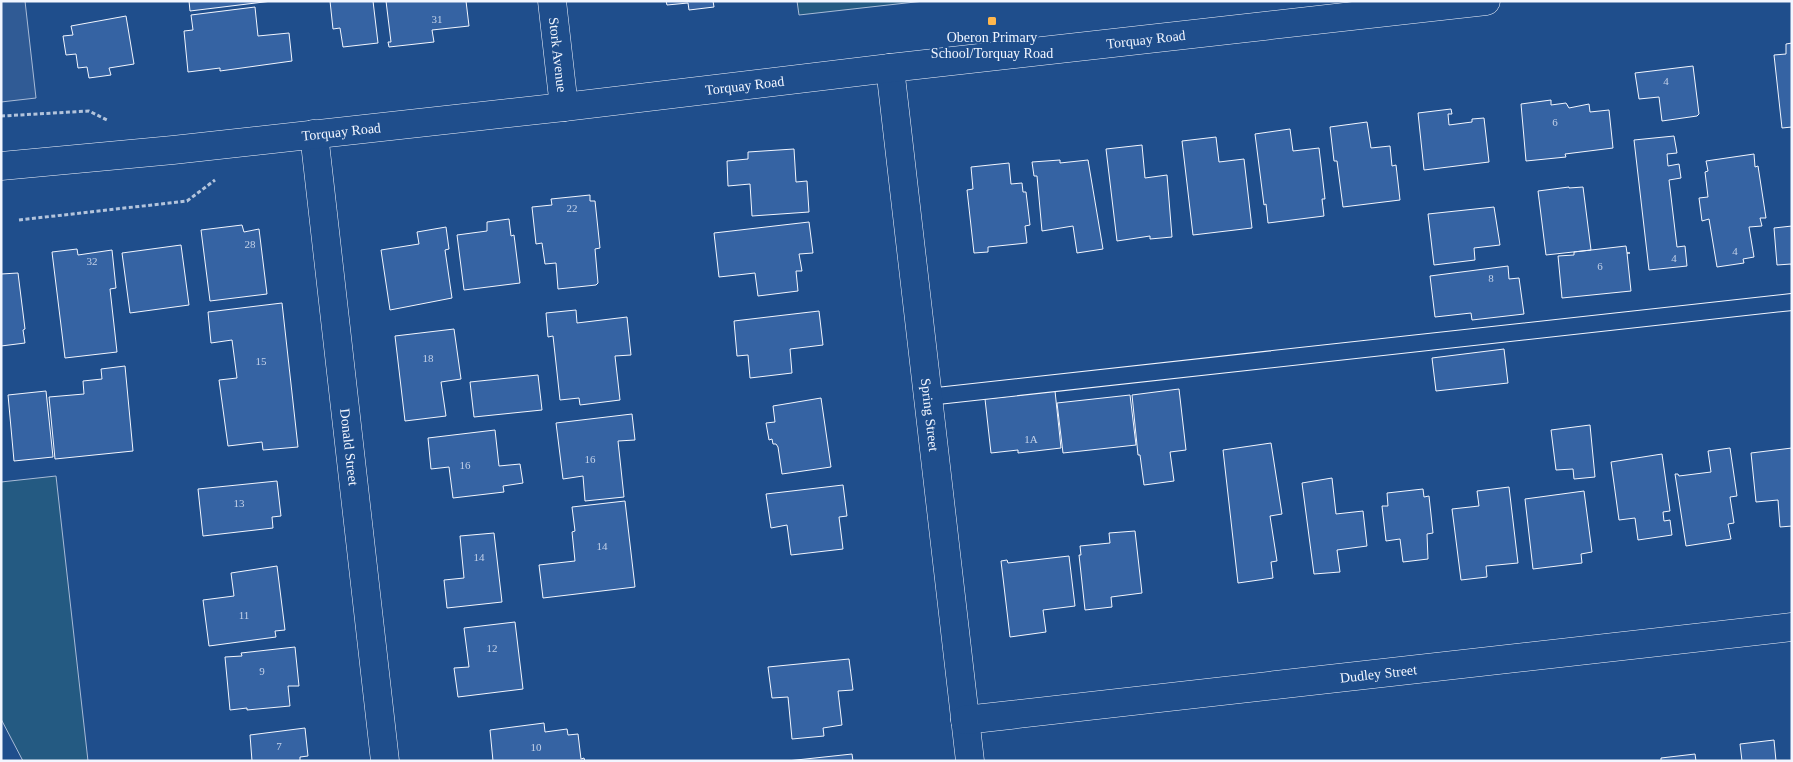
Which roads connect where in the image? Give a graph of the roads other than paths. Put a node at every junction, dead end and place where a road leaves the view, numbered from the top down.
1 (552, 1) edge
2 (1481, 2) edge
3 (890, 68) junction
4 (564, 107) junction
5 (314, 134) junction
6 (1, 166) edge
7 (1792, 302) edge
8 (928, 397) junction
9 (1792, 627) edge
10 (965, 720) junction
11 (385, 761) edge
12 (970, 761) edge

1 - 4 street, Stork Avenue
2 - 3 street, Torquay Road
3 - 4 street, Torquay Road
3 - 8 street, Spring Street
4 - 5 street, Torquay Road
5 - 6 street, Torquay Road
5 - 11 street, Donald Street
7 - 8 lane
8 - 10 street, Spring Street
9 - 10 street, Dudley Street
10 - 12 street, Spring Street

